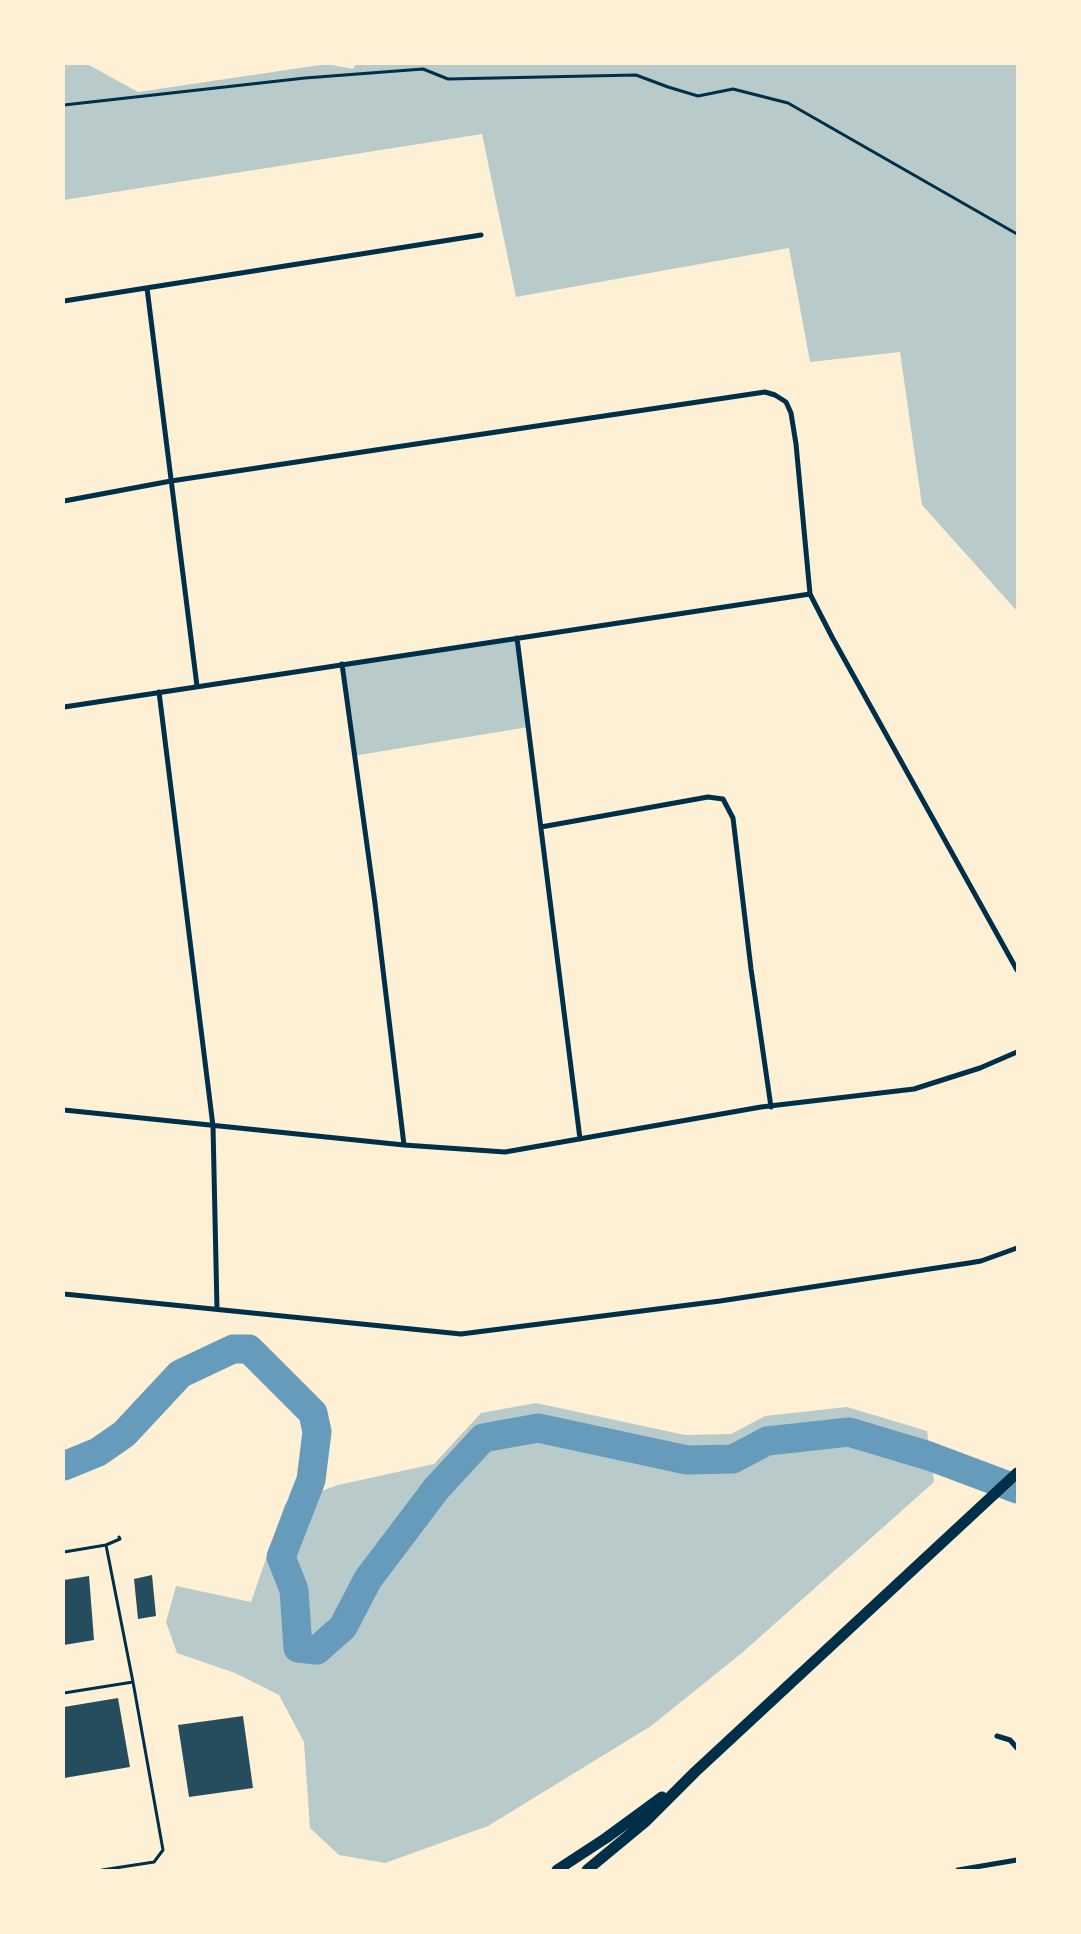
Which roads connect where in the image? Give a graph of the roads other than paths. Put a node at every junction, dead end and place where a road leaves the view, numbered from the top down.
1 (481, 234) dead end
2 (147, 288) junction
3 (64, 301) edge
4 (171, 481) junction
5 (64, 501) edge
6 (810, 594) junction
7 (517, 638) junction
8 (342, 664) junction
9 (197, 686) junction
10 (159, 692) junction
11 (64, 707) edge
12 (541, 827) junction
13 (1017, 970) edge
14 (1017, 1052) edge
15 (771, 1107) junction
16 (64, 1110) edge
17 (213, 1126) junction
18 (580, 1139) junction
19 (404, 1145) junction
20 (1017, 1248) edge
21 (64, 1294) edge
22 (217, 1309) junction
23 (1017, 1473) edge
24 (119, 1537) dead end
25 (106, 1544) junction
26 (64, 1552) edge
27 (133, 1682) junction
28 (64, 1693) edge
29 (997, 1736) dead end
30 (1017, 1748) edge
31 (695, 1772) junction
32 (1017, 1860) edge
33 (102, 1870) edge
34 (557, 1870) edge
35 (587, 1870) edge
36 (958, 1870) edge

1 - 2 street
2 - 3 street
2 - 4 street
4 - 5 street
4 - 6 street
4 - 9 street
6 - 7 street
6 - 13 street
7 - 8 street
7 - 12 street
8 - 9 street
8 - 19 street
9 - 10 street
10 - 11 street
10 - 17 street
12 - 15 street
12 - 18 street
14 - 15 street
15 - 18 street
16 - 17 street
17 - 19 street
17 - 22 street
18 - 19 street
20 - 22 street
21 - 22 street
23 - 31 main road
24 - 25 lane
25 - 26 lane
25 - 27 lane
27 - 28 lane
27 - 33 lane
29 - 30 street
31 - 34 main road
31 - 35 main road
32 - 36 street

